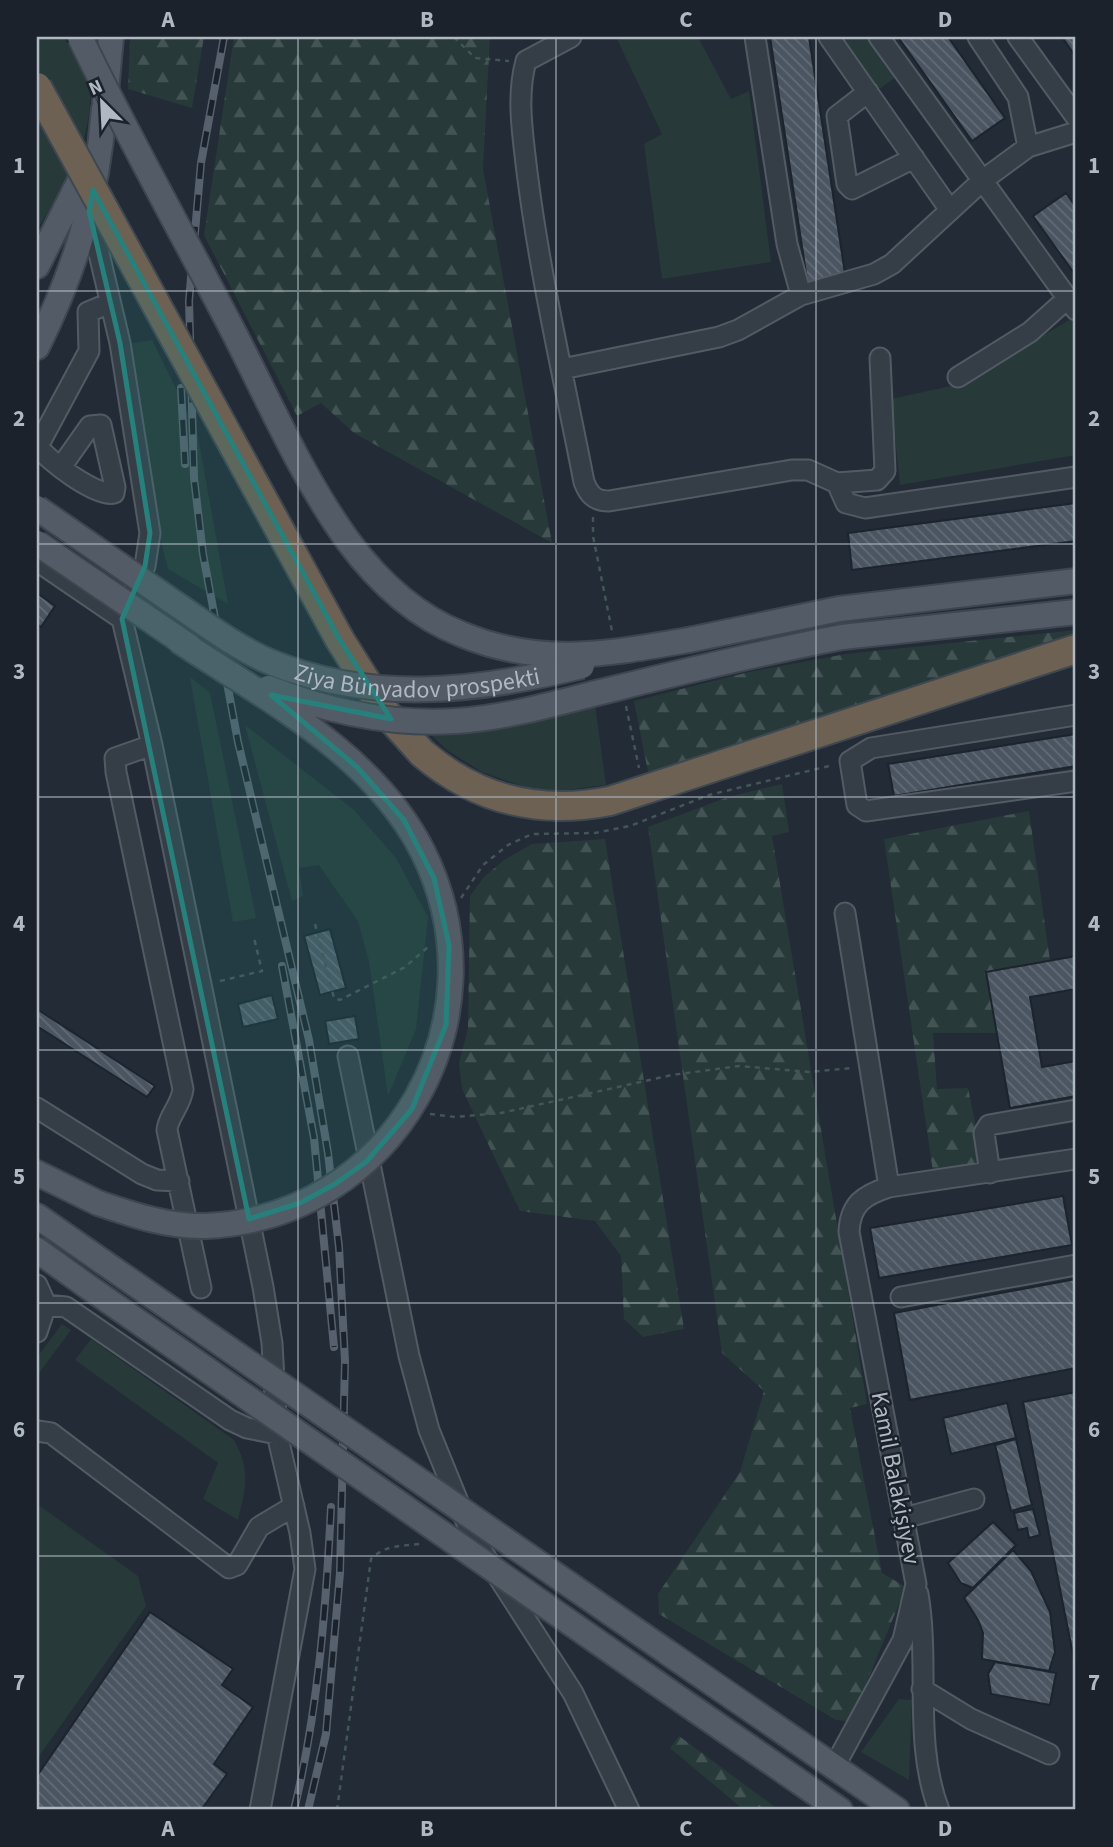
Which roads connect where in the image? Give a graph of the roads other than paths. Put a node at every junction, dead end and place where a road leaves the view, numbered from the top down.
1 (80, 37) edge
2 (93, 37) edge
3 (111, 37) edge
4 (571, 37) edge
5 (755, 37) edge
6 (829, 37) edge
7 (879, 37) edge
8 (978, 37) edge
9 (1018, 37) edge
10 (37, 87) edge
11 (868, 92) junction
12 (104, 109) junction
13 (1076, 117) edge
14 (1076, 132) edge
15 (130, 135) junction
16 (1028, 147) junction
17 (914, 158) junction
18 (983, 180) junction
19 (950, 210) junction
20 (89, 211) junction
21 (37, 266) edge
22 (801, 295) junction
23 (110, 303) junction
24 (1072, 304) edge
25 (37, 347) edge
26 (880, 358) dead end
27 (562, 369) junction
28 (958, 377) dead end
29 (61, 467) dead end
30 (1076, 477) edge
31 (837, 483) junction
32 (37, 508) edge
33 (37, 543) edge
34 (37, 561) edge
35 (1076, 581) edge
36 (1076, 612) edge
37 (122, 619) junction
38 (178, 640) junction
39 (689, 640) junction
40 (1076, 649) edge
41 (1076, 715) edge
42 (152, 745) junction
43 (1076, 780) edge
44 (845, 913) dead end
45 (348, 1056) dead end
46 (37, 1108) edge
47 (1076, 1110) edge
48 (1076, 1158) edge
49 (37, 1172) edge
50 (990, 1173) junction
51 (179, 1181) junction
52 (889, 1187) junction
53 (37, 1216) edge
54 (37, 1250) edge
55 (1076, 1265) edge
56 (37, 1285) edge
57 (201, 1288) dead end
58 (901, 1297) dead end
59 (47, 1305) junction
60 (37, 1332) edge
61 (37, 1431) edge
62 (277, 1434) junction
63 (974, 1499) dead end
64 (294, 1506) junction
65 (904, 1518) junction
66 (916, 1584) junction
67 (922, 1689) junction
68 (1049, 1754) dead end
69 (833, 1769) junction
70 (260, 1810) edge
71 (629, 1810) edge
72 (839, 1810) edge
73 (897, 1810) edge
74 (939, 1810) edge

1 - 15 main road, bridge
2 - 15 main road, bridge
3 - 12 main road
4 - 27 street
5 - 22 street
6 - 11 street
7 - 18 street
8 - 16 street
9 - 13 street
10 - 40 highway, bridge
11 - 17 street
11 - 17 street
12 - 20 main road
12 - 21 main road
14 - 16 street
15 - 39 main road, bridge
16 - 18 street
17 - 19 street
18 - 19 street
18 - 24 street
19 - 22 street
20 - 23 street
20 - 25 main road
22 - 27 street
23 - 29 street
23 - 37 street
24 - 28 street
26 - 31 street
27 - 31 street
30 - 31 street
32 - 39 main road, Ziya Bünyadov prospekti, bridge
33 - 38 main road, Ziya Bünyadov prospekti, bridge
34 - 37 street
35 - 39 main road, Ziya Bünyadov prospekti
36 - 38 main road, Ziya Bünyadov prospekti, bridge
37 - 42 street
38 - 49 main road, bridge
41 - 43 street
42 - 51 street
42 - 62 street
44 - 52 street
45 - 71 street
46 - 51 street
47 - 50 street
48 - 50 street
50 - 52 street
51 - 57 street
52 - 65 street, Kamil Balakişiyev
53 - 69 main road, bridge
54 - 72 main road, bridge
55 - 58 street
56 - 59 street
59 - 60 street
59 - 62 street
61 - 64 street
62 - 64 street
63 - 65 street
64 - 70 street
65 - 66 street, Kamil Balakişiyev
66 - 67 street
66 - 69 street, Kamil Balakişiyev
67 - 68 street
67 - 74 street
69 - 73 main road

